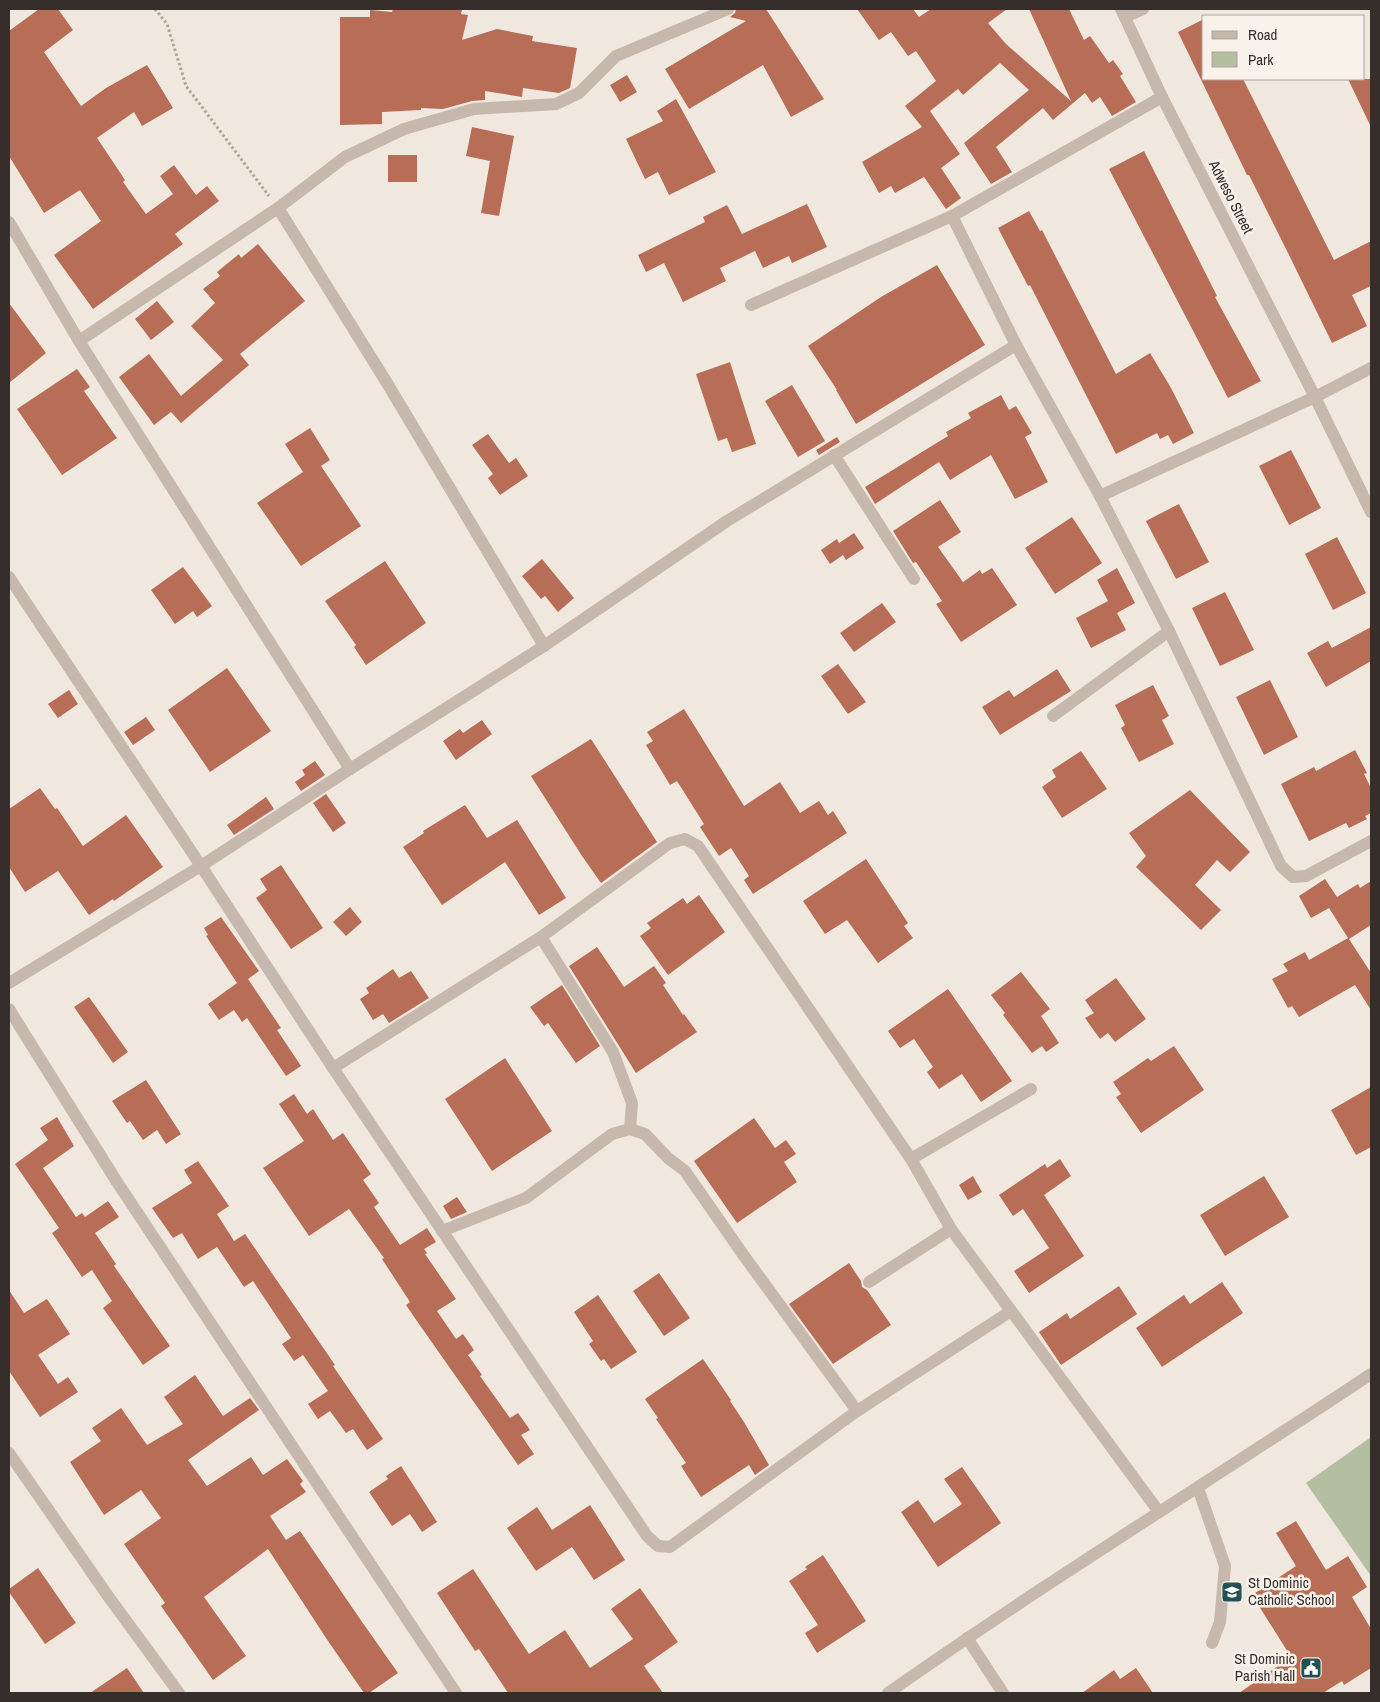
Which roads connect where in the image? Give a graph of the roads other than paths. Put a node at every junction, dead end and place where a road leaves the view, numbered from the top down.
1 (728, 9) edge
2 (1143, 9) edge
3 (1123, 13) edge
4 (1162, 97) junction
5 (278, 208) junction
6 (952, 216) junction
7 (9, 222) edge
8 (751, 305) dead end
9 (79, 341) junction
10 (1016, 345) junction
11 (1371, 368) edge
12 (1315, 398) junction
13 (834, 455) junction
14 (1100, 496) junction
15 (1371, 512) edge
16 (9, 577) edge
17 (914, 579) dead end
18 (1168, 631) junction
19 (544, 646) junction
20 (1053, 716) dead end
21 (350, 769) junction
22 (1371, 841) edge
23 (201, 866) junction
24 (541, 937) junction
25 (9, 983) edge
26 (9, 1009) edge
27 (333, 1068) junction
28 (1031, 1089) dead end
29 (630, 1130) junction
30 (911, 1159) junction
31 (951, 1229) junction
32 (442, 1231) junction
33 (869, 1282) dead end
34 (1011, 1311) junction
35 (1371, 1374) edge
36 (857, 1411) junction
37 (9, 1453) edge
38 (1198, 1488) junction
39 (1159, 1512) junction
40 (967, 1638) junction
41 (1212, 1643) dead end
42 (450, 1691) edge
43 (179, 1693) edge
44 (888, 1693) edge
45 (1003, 1693) edge

1 - 5 street
2 - 3 street
3 - 4 street, Adweso Street
4 - 6 street
4 - 12 street, Adweso Street
5 - 9 street
5 - 19 street
6 - 8 street
6 - 10 street
7 - 9 street
9 - 21 street
10 - 13 street
10 - 14 street
11 - 12 street
12 - 14 street
12 - 15 street, Adweso Street
13 - 17 street
13 - 19 street
14 - 18 street
16 - 23 street
18 - 20 street
18 - 22 street
19 - 21 street
21 - 23 street
23 - 25 street
23 - 27 street
24 - 27 street
24 - 29 street
24 - 30 street
26 - 42 street
27 - 32 street
28 - 30 street
29 - 32 street
29 - 36 street
30 - 31 street
31 - 33 street
31 - 34 street
32 - 36 street
34 - 36 street
34 - 39 street
35 - 38 street
37 - 43 street
38 - 39 street
38 - 41 street
39 - 40 street
40 - 44 street
40 - 45 street

